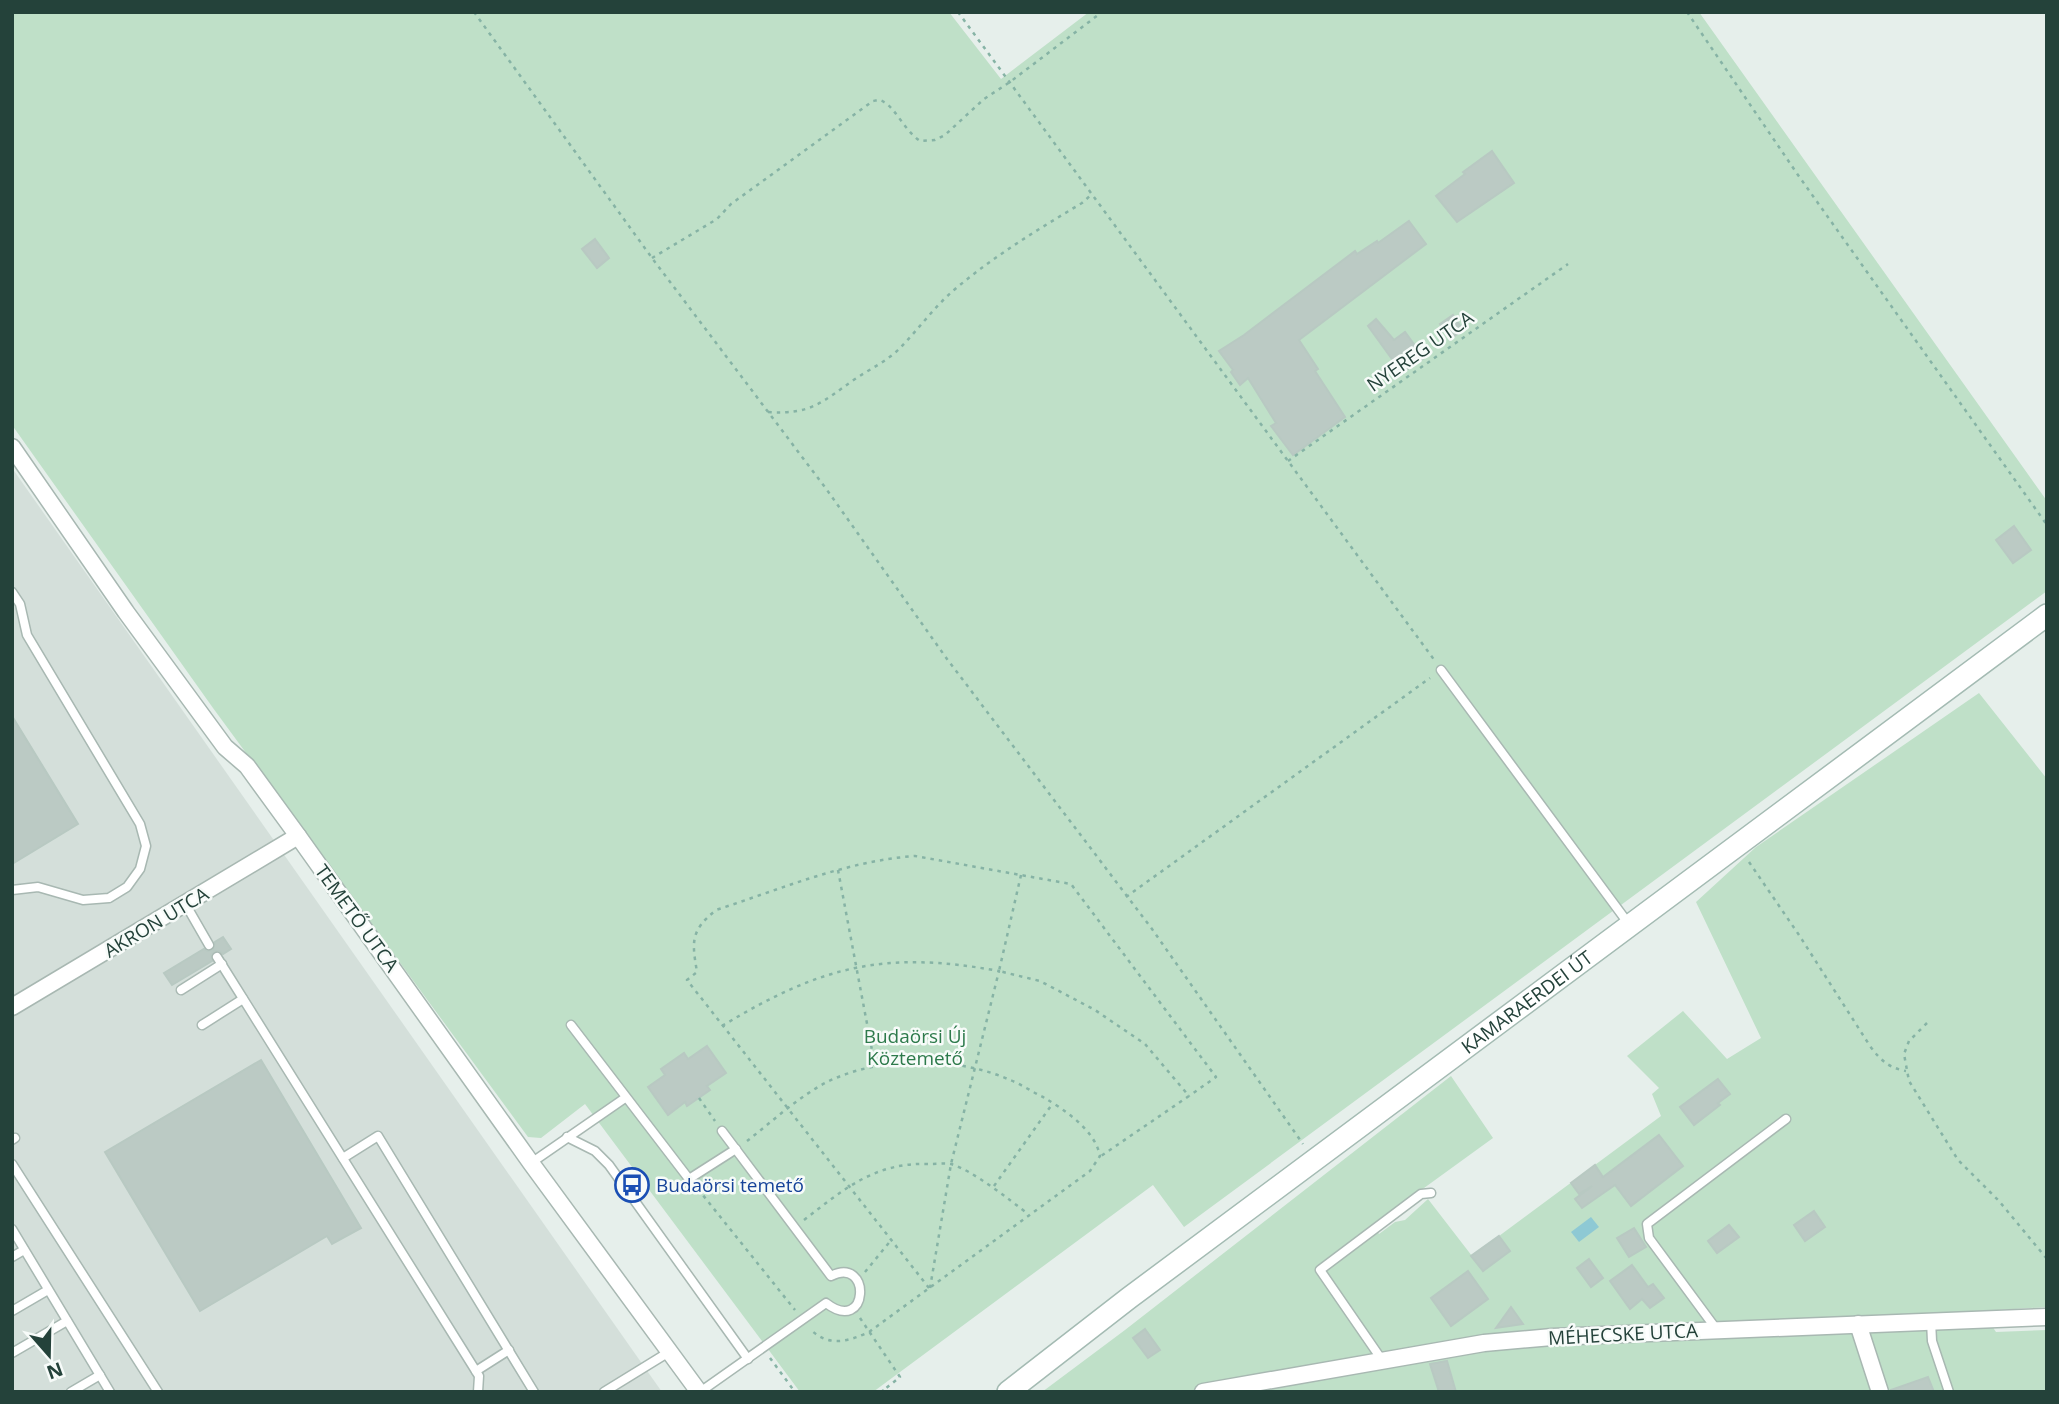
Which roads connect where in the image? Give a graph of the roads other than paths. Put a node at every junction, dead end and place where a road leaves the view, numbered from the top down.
1 (12, 447) edge
2 (12, 592) edge
3 (2047, 615) edge
4 (1441, 670) road end
5 (298, 836) junction
6 (12, 890) edge
7 (186, 905) junction
8 (1630, 926) junction
9 (209, 945) dead end
10 (181, 990) dead end
11 (243, 999) junction
12 (12, 1007) edge
13 (202, 1024) dead end
14 (571, 1025) dead end
15 (625, 1098) junction
16 (1786, 1119) dead end
17 (722, 1131) road end
18 (568, 1137) junction
19 (736, 1149) junction
20 (343, 1158) junction
21 (531, 1163) junction
22 (12, 1164) edge
23 (1431, 1193) dead end
24 (12, 1229) edge
25 (24, 1250) junction
26 (12, 1258) edge
27 (48, 1290) junction
28 (12, 1311) edge
29 (2047, 1317) edge
30 (67, 1321) junction
31 (1931, 1321) junction
32 (1858, 1324) junction
33 (1717, 1330) junction
34 (509, 1350) junction
35 (668, 1352) junction
36 (12, 1353) edge
37 (748, 1359) junction
38 (1382, 1360) junction
39 (476, 1371) junction
40 (100, 1375) junction
41 (1240, 1389) edge
42 (71, 1392) edge
43 (110, 1392) edge
44 (158, 1392) edge
45 (478, 1392) edge
46 (534, 1392) edge
47 (604, 1392) edge
48 (700, 1392) edge
49 (1008, 1392) edge
50 (1203, 1392) edge
51 (1880, 1392) edge
52 (1949, 1392) edge

1 - 5 street, TEMETŐ UTCA
2 - 6 lane
3 - 8 street, KAMARAERDEI ÚT
4 - 8 lane
5 - 7 street, AKRON UTCA
5 - 21 street, TEMETŐ UTCA
7 - 9 lane
7 - 12 street, AKRON UTCA
8 - 49 street, KAMARAERDEI ÚT
10 - 11 lane
11 - 13 lane
11 - 20 lane
14 - 15 lane
15 - 18 lane
15 - 19 lane
16 - 33 lane
17 - 19 lane
18 - 21 lane
18 - 37 lane
19 - 37 lane
20 - 34 lane
20 - 39 lane
21 - 35 street, TEMETŐ UTCA
22 - 44 lane
23 - 38 lane
24 - 25 lane
25 - 26 lane
25 - 27 lane
27 - 28 lane
27 - 30 lane
29 - 31 street, MÉHECSKE UTCA
30 - 36 lane
30 - 40 lane
31 - 32 street, MÉHECSKE UTCA
31 - 52 lane
32 - 33 street, MÉHECSKE UTCA
32 - 51 street
33 - 38 street, MÉHECSKE UTCA
34 - 39 lane
34 - 46 lane
35 - 47 lane
35 - 48 street, TEMETŐ UTCA
37 - 48 lane
38 - 41 street, MÉHECSKE UTCA
39 - 45 lane
40 - 42 lane
40 - 43 lane
41 - 50 street, MÉHECSKE UTCA

